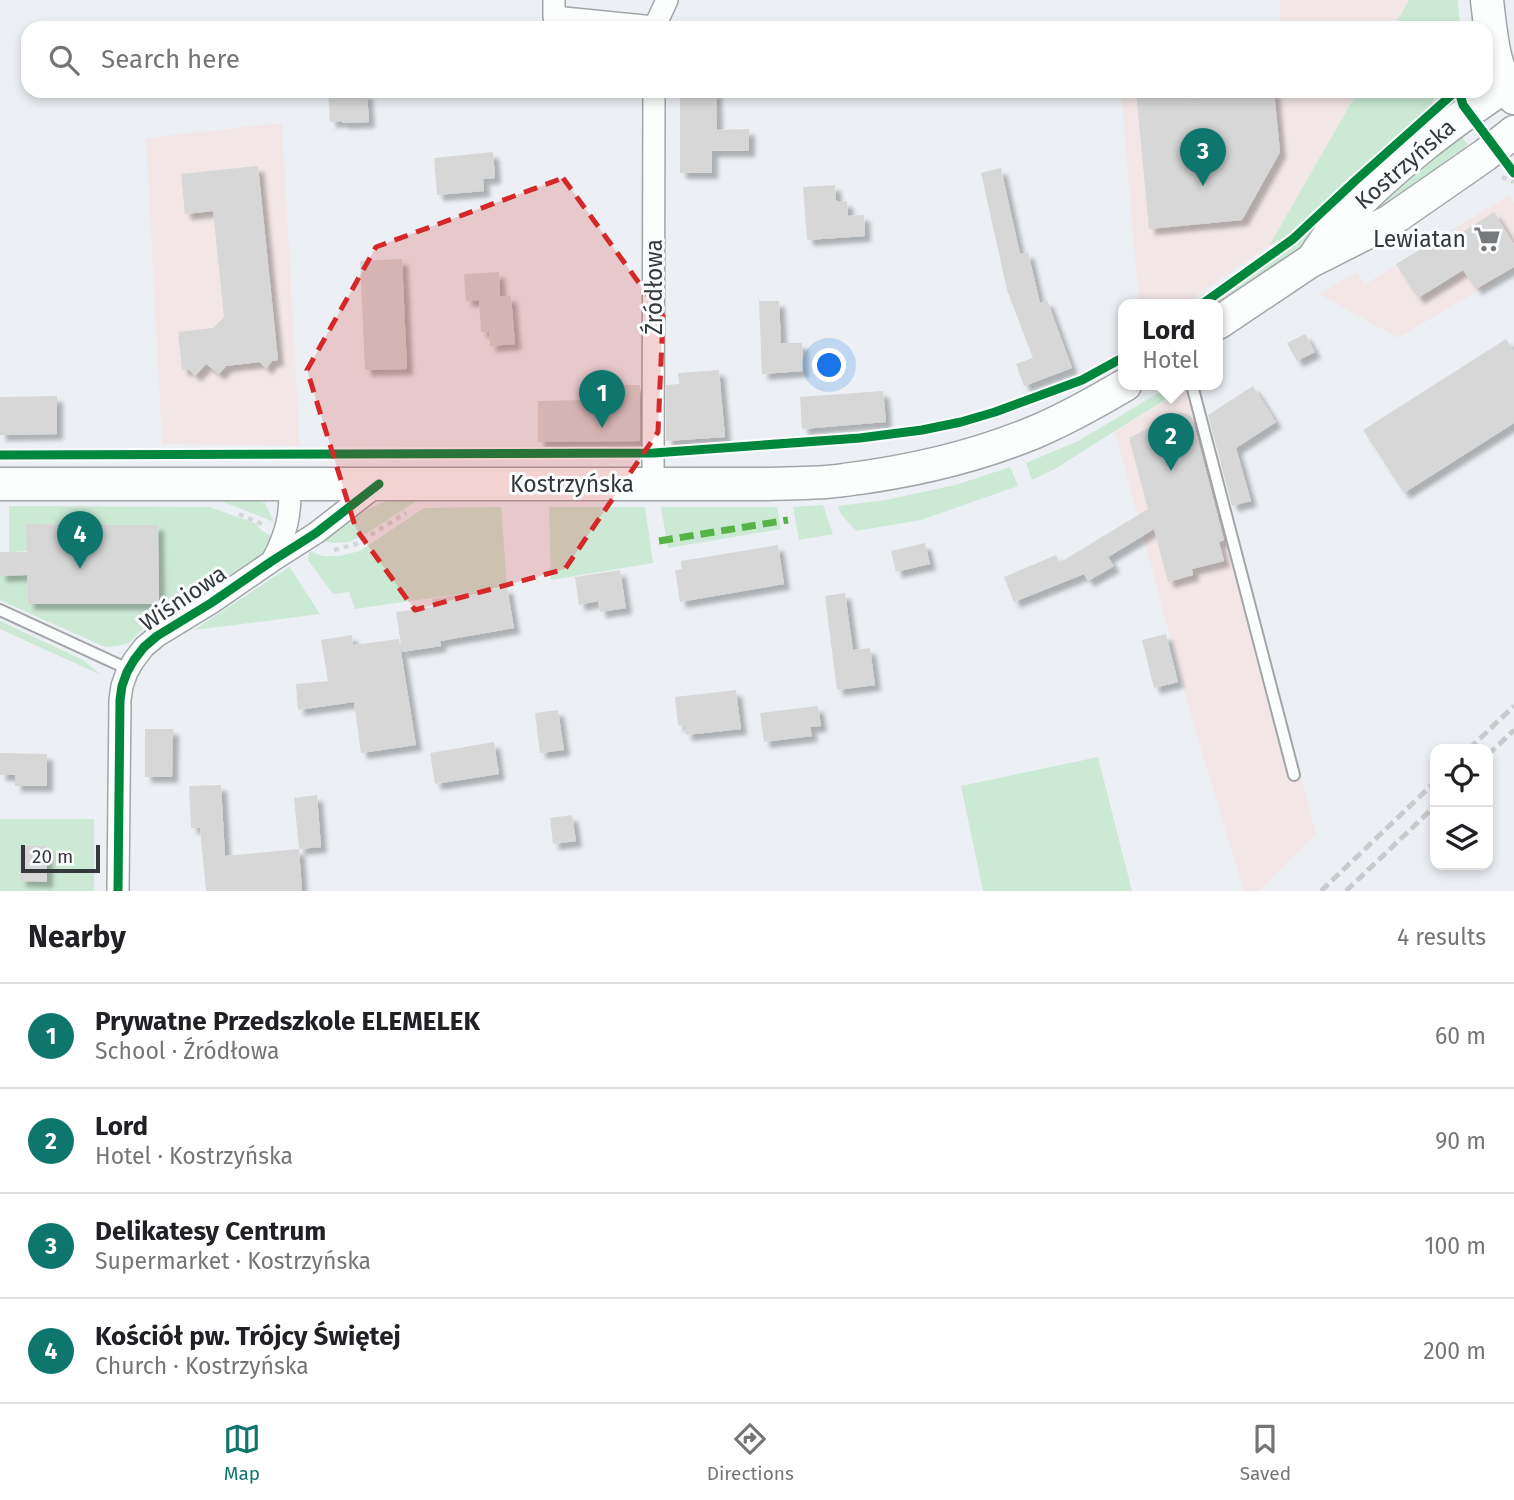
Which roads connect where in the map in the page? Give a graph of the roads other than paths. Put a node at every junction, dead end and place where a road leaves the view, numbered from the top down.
1 (554, 0) edge
2 (667, 0) edge
3 (1487, 0) edge
4 (590, 21) edge
5 (657, 21) edge
6 (1490, 21) edge
7 (1493, 42) edge
8 (1511, 88) edge
9 (654, 98) edge
10 (1504, 140) edge
11 (1310, 262) junction
12 (1223, 320) edge
13 (1118, 389) edge
14 (1193, 390) edge
15 (0, 484) edge
16 (289, 484) junction
17 (379, 484) junction
18 (653, 484) junction
19 (294, 537) junction
20 (0, 610) edge
21 (128, 669) junction
22 (1294, 775) dead end
23 (118, 891) edge

1 - 4 street
2 - 5 street
3 - 6 main road
7 - 8 main road
8 - 11 main road, Kostrzyńska
9 - 18 street, Źródłowa
10 - 11 main road, Kostrzyńska
11 - 12 main road, Kostrzyńska
13 - 18 main road, Kostrzyńska
14 - 22 lane
15 - 16 main road, Kostrzyńska
16 - 17 main road, Kostrzyńska
16 - 19 street, Wiśniowa
17 - 18 main road, Kostrzyńska
17 - 19 street, Wiśniowa
19 - 21 street, Wiśniowa
20 - 21 lane
21 - 23 street, Wiśniowa

